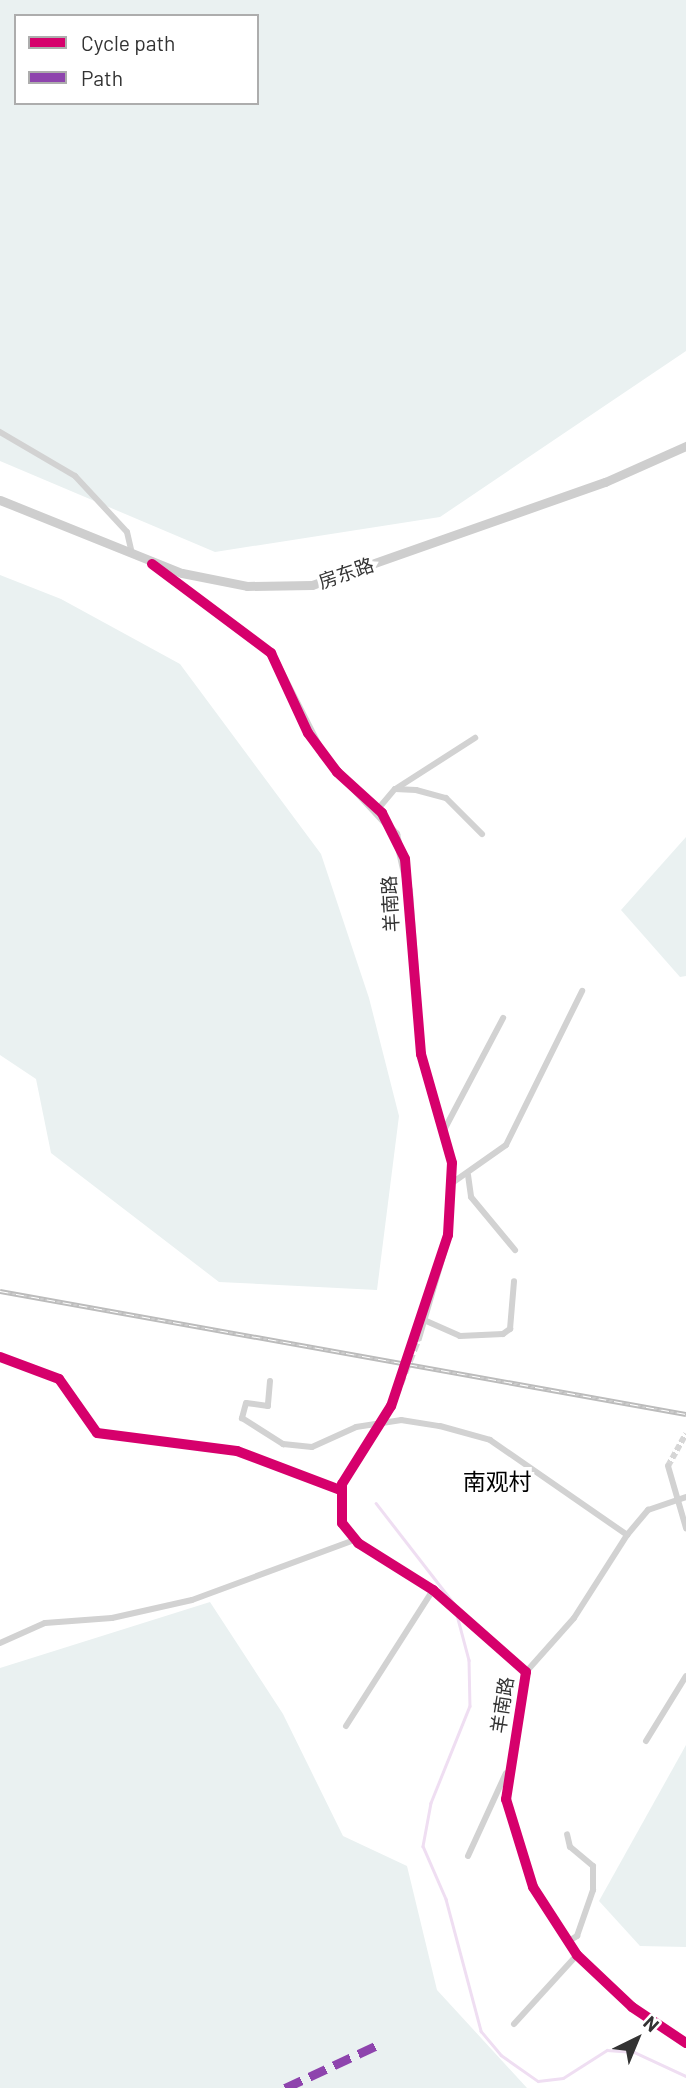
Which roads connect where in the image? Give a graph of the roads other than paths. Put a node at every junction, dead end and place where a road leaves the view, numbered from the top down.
1 (0, 432) edge
2 (686, 446) edge
3 (0, 500) edge
4 (133, 556) junction
5 (152, 564) junction
6 (475, 738) dead end
7 (395, 789) junction
8 (378, 808) junction
9 (482, 834) dead end
10 (582, 991) dead end
11 (503, 1018) dead end
12 (443, 1132) junction
13 (468, 1175) junction
14 (452, 1183) junction
15 (514, 1250) dead end
16 (514, 1281) dead end
17 (424, 1320) junction
18 (418, 1338) tunnel mouth
19 (0, 1357) edge
20 (270, 1381) dead end
21 (391, 1406) tunnel mouth
22 (384, 1423) junction
23 (668, 1466) dead end
24 (340, 1490) junction
25 (686, 1497) edge
26 (678, 1499) junction
27 (686, 1528) edge
28 (627, 1535) junction
29 (354, 1540) junction
30 (433, 1590) junction
31 (0, 1643) edge
32 (526, 1672) junction
33 (686, 1676) edge
34 (346, 1726) dead end
35 (646, 1741) dead end
36 (506, 1773) junction
37 (567, 1834) dead end
38 (468, 1856) dead end
39 (565, 1942) junction
40 (577, 1955) junction
41 (514, 2024) dead end
42 (686, 2043) edge

1 - 4 street
2 - 5 main road, 房东路
3 - 4 main road, 房东路
4 - 5 main road, 房东路
5 - 8 street, 羊南路
6 - 7 street
7 - 8 street
7 - 9 street
8 - 12 street, 羊南路
10 - 13 street
11 - 12 street
12 - 14 street, 羊南路
13 - 14 street
13 - 15 street
14 - 17 street, 羊南路
16 - 17 street
17 - 18 street, 羊南路
19 - 24 street
20 - 22 street
21 - 22 street
22 - 24 street
22 - 28 street
23 - 26 street
24 - 29 street
25 - 26 street
26 - 27 street
26 - 28 street
28 - 32 street
29 - 30 street, 羊南路
29 - 31 street
30 - 32 street, 羊南路
30 - 34 street
32 - 36 street, 羊南路
33 - 35 street
36 - 38 street
36 - 39 street, 羊南路
37 - 39 street
39 - 40 street, 羊南路
40 - 41 street
40 - 42 street, 羊南路

